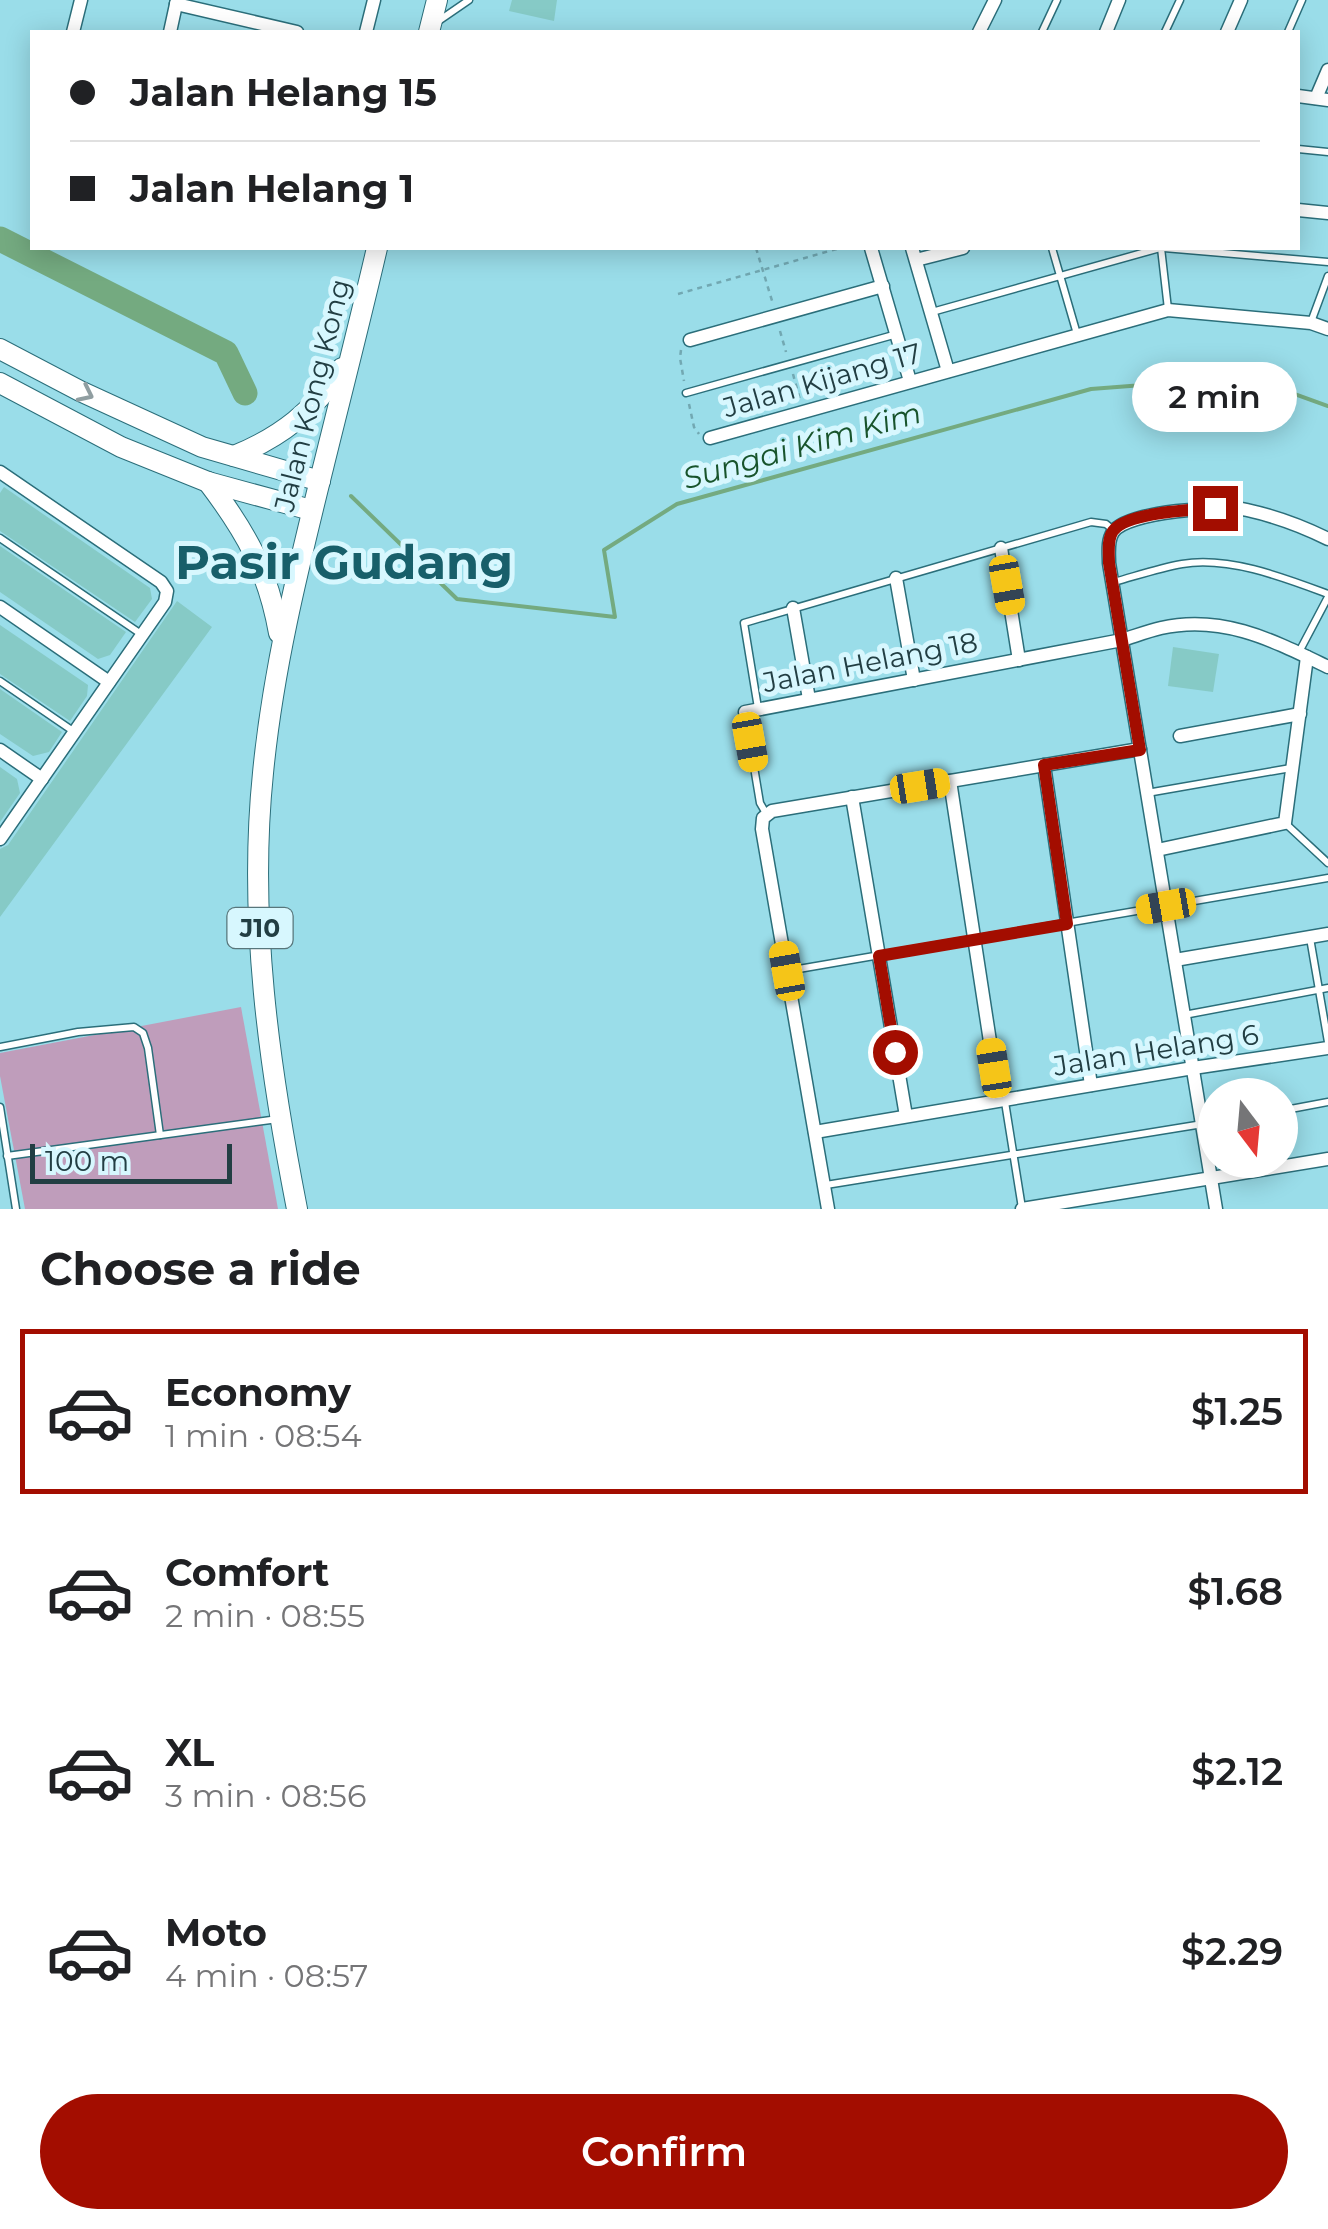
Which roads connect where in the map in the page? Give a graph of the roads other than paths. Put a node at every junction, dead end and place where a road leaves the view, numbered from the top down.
1 (81, 0) edge
2 (374, 0) edge
3 (437, 0) edge
4 (469, 0) edge
5 (995, 0) edge
6 (1057, 0) edge
7 (1120, 0) edge
8 (1180, 0) edge
9 (1241, 0) edge
10 (1302, 0) edge
11 (177, 2) edge
12 (268, 29) edge
13 (74, 30) edge
14 (170, 30) edge
15 (366, 30) edge
16 (430, 30) edge
17 (980, 30) edge
18 (1043, 30) edge
19 (1107, 30) edge
20 (1166, 30) edge
21 (1228, 30) edge
22 (1289, 30) edge
23 (1328, 70) edge
24 (1322, 99) edge
25 (1300, 149) edge
26 (1328, 152) edge
27 (1300, 210) edge
28 (1328, 212) edge
29 (377, 250) edge
30 (872, 250) edge
31 (947, 250) edge
32 (1053, 250) edge
33 (1154, 250) edge
34 (1161, 250) edge
35 (1185, 250) edge
36 (914, 254) edge
37 (1328, 262) edge
38 (1060, 276) junction
39 (1328, 276) edge
40 (883, 286) junction
41 (1168, 310) junction
42 (931, 312) junction
43 (1311, 323) junction
44 (1328, 329) edge
45 (896, 334) junction
46 (1077, 335) junction
47 (690, 340) dead end
48 (0, 349) edge
49 (352, 353) junction
50 (948, 370) junction
51 (910, 381) junction
52 (0, 383) edge
53 (686, 393) dead end
54 (710, 438) dead end
55 (234, 456) junction
56 (2, 476) edge
57 (320, 481) junction
58 (208, 482) junction
59 (311, 510) junction
60 (1113, 530) junction
61 (0, 538) edge
62 (1328, 538) edge
63 (1000, 548) junction
64 (896, 578) junction
65 (1112, 583) junction
66 (1328, 596) edge
67 (0, 607) edge
68 (793, 608) junction
69 (142, 634) junction
70 (1122, 640) junction
71 (281, 645) junction
72 (1303, 655) junction
73 (1019, 660) junction
74 (1328, 668) edge
75 (914, 680) junction
76 (0, 681) edge
77 (109, 682) junction
78 (809, 699) junction
79 (751, 710) junction
80 (1300, 714) junction
81 (74, 732) junction
82 (1180, 736) dead end
83 (0, 750) edge
84 (1140, 750) junction
85 (1044, 765) junction
86 (1292, 768) junction
87 (42, 779) junction
88 (950, 781) junction
89 (1147, 793) junction
90 (852, 798) junction
91 (765, 817) junction
92 (1286, 823) junction
93 (0, 839) edge
94 (1156, 850) junction
95 (1328, 863) edge
96 (1328, 878) edge
97 (1166, 906) junction
98 (1067, 924) junction
99 (1328, 934) edge
100 (1310, 937) junction
101 (974, 940) junction
102 (879, 956) junction
103 (1175, 960) junction
104 (787, 971) junction
105 (1324, 989) edge
106 (1184, 1015) junction
107 (1328, 1045) edge
108 (0, 1048) edge
109 (1193, 1068) junction
110 (1091, 1085) junction
111 (1198, 1087) edge
112 (1002, 1100) junction
113 (1328, 1102) edge
114 (0, 1107) edge
115 (1298, 1107) edge
116 (906, 1116) junction
117 (279, 1119) junction
118 (1198, 1125) edge
119 (815, 1132) junction
120 (160, 1135) junction
121 (1014, 1153) junction
122 (7, 1156) junction
123 (1328, 1159) edge
124 (1298, 1164) edge
125 (1211, 1178) joint
126 (824, 1185) junction
127 (16, 1209) edge
128 (297, 1209) edge
129 (828, 1209) edge
130 (1022, 1209) edge
131 (1216, 1209) edge

1 - 13 street
2 - 15 street
3 - 16 main road
4 - 16 lane
5 - 17 street
6 - 18 lane
7 - 19 street
8 - 20 lane
9 - 21 street
10 - 22 lane
11 - 12 street
11 - 14 street
23 - 24 street
25 - 26 lane
27 - 28 street
29 - 49 main road, Jalan Kong Kong / J10
30 - 40 street
31 - 36 street
32 - 38 lane
33 - 38 lane
34 - 41 lane
35 - 37 lane
36 - 42 street
38 - 42 lane
38 - 46 lane
39 - 43 lane
40 - 45 street
40 - 47 street
41 - 43 street
41 - 46 street, Jalan Kijang 17
42 - 50 street
43 - 44 street
45 - 51 street
45 - 53 lane
46 - 50 street, Jalan Kijang 17
48 -> 55 main road
49 - 55 main road
49 - 57 main road, Jalan Kong Kong / J10
50 - 51 street, Jalan Kijang 17
51 - 54 street, Jalan Kijang 17
52 - 58 main road
55 - 57 main road
56 - 69 street
57 - 59 main road, Jalan Kong Kong / J10
58 - 59 main road
58 - 71 main road
59 - 71 main road, Jalan Kong Kong / J10
60 - 62 street
60 - 63 lane
60 - 65 street
61 - 69 lane
63 - 64 lane
63 - 73 street
64 - 68 lane
64 - 75 street
65 - 66 lane
65 - 70 street
66 - 72 lane
67 - 77 street
68 - 78 street
68 - 79 lane
69 - 77 street
70 - 72 street, Jalan Helang 18
70 - 73 street, Jalan Helang 18
70 - 84 street
71 - 117 main road, Jalan Kong Kong / J10
72 - 74 street, Jalan Helang 18
72 - 80 street
73 - 75 street, Jalan Helang 18
75 - 78 street, Jalan Helang 18
76 - 81 lane
77 - 81 street
78 - 79 street, Jalan Helang 18
79 - 91 lane
80 - 82 street
80 - 86 street
81 - 87 street
83 - 87 street
84 - 85 street
84 - 89 street
85 - 88 street
85 - 98 street
86 - 89 lane
86 - 92 street
87 - 93 street
88 - 90 street
88 - 101 street
89 - 94 street
90 - 91 street
90 - 102 street
91 - 104 street
92 - 94 street
92 - 95 lane
94 - 97 street
96 - 97 lane
97 - 98 lane
97 - 103 street
98 - 101 lane
98 - 110 street
99 - 100 street
100 - 103 street
100 - 105 lane
101 - 102 lane
101 - 112 street
102 - 104 lane
102 - 116 street
103 - 106 street
104 - 119 street
105 - 106 lane
105 - 107 lane
106 - 109 street
107 - 109 street, Jalan Helang 6
108 - 120 lane
109 - 110 street, Jalan Helang 6
109 - 111 street
110 - 112 street, Jalan Helang 6
112 - 116 street, Jalan Helang 6
112 - 121 lane
113 - 115 lane
114 - 122 lane
116 - 119 street, Jalan Helang 6
117 - 120 lane
117 - 128 main road, Jalan Kong Kong / J10
118 - 121 lane
119 - 126 street
120 - 122 lane
121 - 126 lane
121 - 130 lane
122 - 127 lane
123 - 124 street
125 - 130 street
125 - 131 street
126 - 129 street

